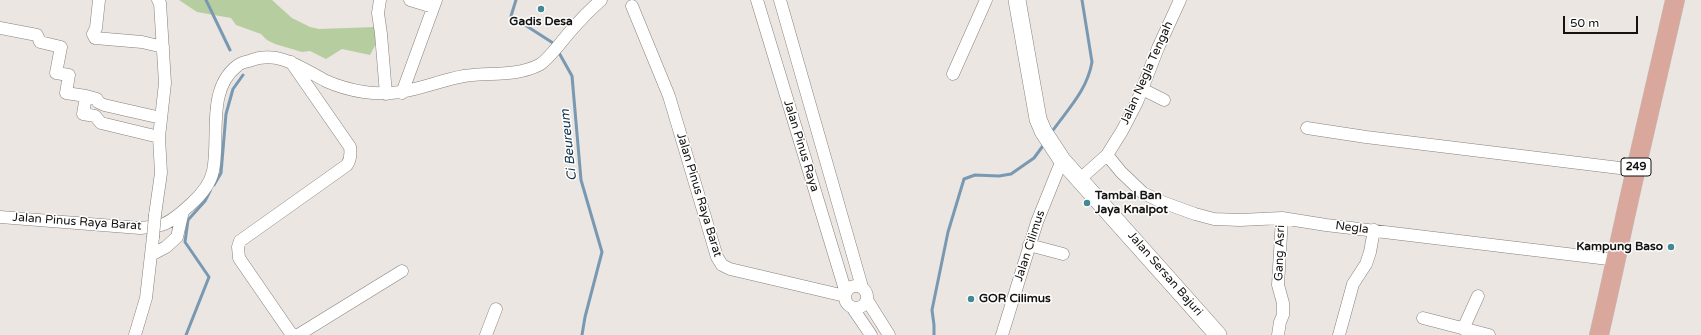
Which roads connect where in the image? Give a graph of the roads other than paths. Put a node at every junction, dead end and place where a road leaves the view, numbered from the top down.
1 (99, 0) edge
2 (158, 0) edge
3 (380, 0) edge
4 (410, 0) edge
5 (601, 0) edge
6 (757, 0) edge
7 (986, 0) edge
8 (1017, 0) edge
9 (1180, 0) edge
10 (1675, 0) edge
11 (434, 4) edge
12 (781, 5) edge
13 (632, 6) dead end
14 (762, 17) junction
15 (0, 28) edge
16 (163, 47) junction
17 (289, 60) junction
18 (953, 74) dead end
19 (1142, 89) junction
20 (402, 93) junction
21 (386, 94) junction
22 (86, 96) junction
23 (1164, 100) dead end
24 (161, 118) junction
25 (1307, 128) dead end
26 (817, 131) junction
27 (159, 137) junction
28 (799, 137) junction
29 (1107, 155) junction
30 (1062, 160) junction
31 (1636, 170) junction
32 (1080, 179) junction
33 (831, 180) junction
34 (814, 186) junction
35 (184, 211) junction
36 (0, 217) edge
37 (1282, 218) junction
38 (1374, 230) junction
39 (1029, 245) junction
40 (1063, 254) dead end
41 (151, 255) junction
42 (1617, 260) junction
43 (402, 271) dead end
44 (862, 287) junction
45 (846, 294) junction
46 (1478, 296) dead end
47 (867, 300) junction
48 (852, 307) junction
49 (496, 309) dead end
50 (1423, 318) dead end
51 (1463, 329) junction
52 (135, 335) edge
53 (292, 335) edge
54 (298, 335) edge
55 (486, 335) edge
56 (871, 335) edge
57 (889, 335) edge
58 (1002, 335) edge
59 (1218, 335) edge
60 (1278, 335) edge
61 (1339, 335) edge
62 (1488, 335) edge
63 (1599, 335) edge

1 - 16 street
2 - 16 street
3 - 21 street
4 - 11 street
5 - 20 street, Jalan Pinus Raya Barat
6 - 14 street, Jalan Pinus Raya
7 - 18 street
8 - 30 main road, Jalan Sersan Bajuri
9 - 19 street, Jalan Negla Tengah
10 - 31 main road, 249
11 - 20 street
12 - 14 street
12 - 26 street, Jalan Pinus Raya
13 - 45 street, Jalan Pinus Raya Barat
14 - 28 street, Jalan Pinus Raya
15 - 22 street
16 - 24 street
17 - 21 street, Jalan Pinus Raya Barat
17 - 35 street, Jalan Pinus Raya Barat
17 - 53 street
19 - 23 street
19 - 29 street, Jalan Negla Tengah
20 - 21 street, Jalan Pinus Raya Barat
22 - 24 street
22 - 27 street
24 - 27 street
25 - 31 street
26 - 28 street
26 - 33 street, Jalan Pinus Raya
27 - 41 street, bridge
28 - 34 street, Jalan Pinus Raya
29 - 32 street, Jalan Negla Tengah
29 - 37 street, Negla
30 - 32 main road, Jalan Sersan Bajuri
30 - 39 street, Jalan Cilimus
31 - 42 main road, 249
32 - 59 main road, Jalan Sersan Bajuri
33 - 34 street
33 - 44 street, Jalan Pinus Raya
34 - 45 street, Jalan Pinus Raya
35 - 36 street, Jalan Pinus Raya Barat
35 - 41 street
37 - 38 street, Negla
37 - 60 street, Gang Asri
38 - 42 street, Negla
38 - 61 street
39 - 40 street
39 - 58 street, Jalan Cilimus
41 - 52 street
42 - 63 main road, 249
43 - 54 street
44 - 45 street
44 - 47 street, Jalan Pinus Raya
45 - 48 street, Jalan Pinus Raya
46 - 51 street
47 - 48 street
47 - 57 street, Jalan Pinus Raya
48 - 56 street, Jalan Pinus Raya
49 - 55 street
50 - 51 street
51 - 62 street

